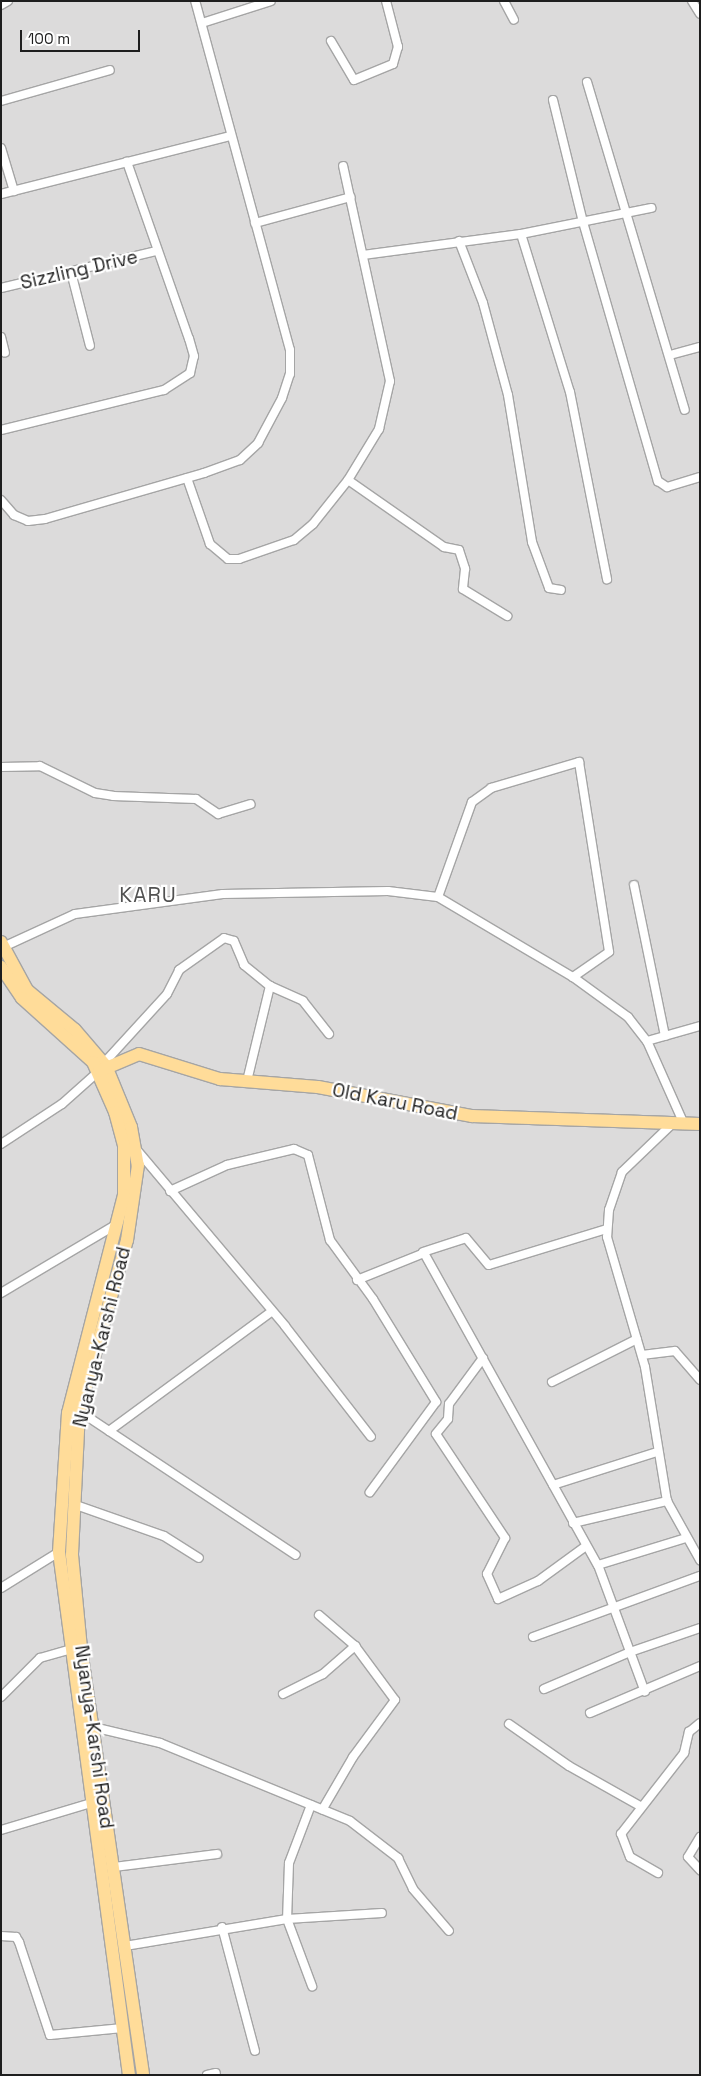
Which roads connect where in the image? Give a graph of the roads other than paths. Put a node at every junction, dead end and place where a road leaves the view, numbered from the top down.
1 (8, 1) edge
2 (195, 1) edge
3 (271, 1) edge
4 (386, 1) edge
5 (504, 1) edge
6 (692, 1) edge
7 (1, 5) edge
8 (700, 14) edge
9 (514, 20) dead end
10 (202, 23) junction
11 (330, 41) dead end
12 (110, 70) dead end
13 (587, 82) dead end
14 (553, 100) dead end
15 (1, 101) edge
16 (231, 136) junction
17 (1, 148) edge
18 (127, 162) junction
19 (343, 166) dead end
20 (14, 191) junction
21 (1, 194) edge
22 (351, 198) junction
23 (651, 208) dead end
24 (624, 213) junction
25 (583, 222) junction
26 (255, 223) junction
27 (521, 234) junction
28 (459, 241) junction
29 (156, 252) junction
30 (363, 255) junction
31 (71, 272) junction
32 (1, 288) edge
33 (1, 337) edge
34 (90, 346) dead end
35 (700, 347) edge
36 (6, 353) dead end
37 (670, 356) junction
38 (685, 410) dead end
39 (1, 430) edge
40 (700, 477) edge
41 (186, 478) junction
42 (348, 480) junction
43 (1, 500) edge
44 (607, 579) dead end
45 (561, 590) dead end
46 (507, 616) dead end
47 (1, 767) edge
48 (252, 804) dead end
49 (634, 886) dead end
50 (438, 897) junction
51 (2, 946) edge
52 (1, 967) edge
53 (573, 977) junction
54 (5, 984) edge
55 (270, 986) junction
56 (700, 1026) edge
57 (329, 1034) dead end
58 (665, 1036) junction
59 (647, 1041) junction
60 (103, 1067) junction
61 (247, 1081) junction
62 (678, 1123) junction
63 (700, 1124) edge
64 (1, 1144) edge
65 (135, 1148) junction
66 (170, 1191) junction
67 (117, 1224) junction
68 (607, 1229) junction
69 (423, 1252) junction
70 (357, 1280) junction
71 (1, 1293) edge
72 (270, 1312) junction
73 (636, 1339) junction
74 (642, 1355) junction
75 (483, 1358) junction
76 (700, 1380) edge
77 (552, 1382) dead end
78 (79, 1412) junction
79 (109, 1431) junction
80 (370, 1437) dead end
81 (657, 1452) junction
82 (553, 1485) junction
83 (370, 1492) dead end
84 (668, 1501) junction
85 (73, 1504) junction
86 (573, 1522) junction
87 (686, 1538) junction
88 (586, 1546) junction
89 (58, 1552) junction
90 (296, 1555) dead end
91 (199, 1558) dead end
92 (700, 1560) edge
93 (598, 1565) junction
94 (700, 1576) edge
95 (1, 1588) edge
96 (612, 1607) junction
97 (319, 1615) dead end
98 (700, 1628) edge
99 (533, 1637) dead end
100 (354, 1646) junction
101 (75, 1648) junction
102 (630, 1652) junction
103 (700, 1666) edge
104 (544, 1689) dead end
105 (646, 1692) junction
106 (283, 1694) dead end
107 (1, 1697) edge
108 (590, 1714) dead end
109 (700, 1723) edge
110 (510, 1724) dead end
111 (93, 1727) junction
112 (91, 1803) junction
113 (311, 1805) junction
114 (640, 1806) junction
115 (322, 1810) junction
116 (1, 1830) edge
117 (700, 1837) edge
118 (217, 1854) dead end
119 (114, 1867) junction
120 (700, 1870) edge
121 (658, 1873) dead end
122 (382, 1914) dead end
123 (287, 1919) junction
124 (222, 1927) junction
125 (449, 1931) dead end
126 (1, 1936) edge
127 (125, 1946) junction
128 (312, 1986) dead end
129 (123, 2028) junction
130 (254, 2051) dead end
131 (216, 2073) dead end
132 (129, 2075) edge
133 (143, 2075) edge
134 (207, 2075) edge

1 - 7 street
2 - 10 street
3 - 10 street
4 - 11 street
5 - 9 street
6 - 8 street
10 - 16 street
12 - 15 street
13 - 24 street
14 - 25 street
16 - 18 street
16 - 26 street
17 - 20 street
18 - 20 street
18 - 29 street
19 - 22 street
20 - 21 street
22 - 26 street
22 - 30 street
23 - 24 street
24 - 25 street
24 - 37 street
25 - 27 street
25 - 40 street
26 - 41 street
27 - 28 street
27 - 44 street
28 - 30 street
28 - 45 street
29 - 31 street, Sizzling Drive
29 - 39 street
30 - 42 street
31 - 32 street, Sizzling Drive
31 - 34 street
33 - 36 street
35 - 37 street
37 - 38 street
41 - 42 street
41 - 43 street
42 - 46 street
47 - 48 street
49 - 58 street
50 - 51 street
50 - 53 street
50 - 53 street
51 - 60 main road, Nyanya-Karshi Road
52 - 54 main road, Nyanya-Karshi Road
53 - 59 street
54 - 60 main road, Nyanya-Karshi Road
55 - 57 street
55 - 60 street
55 - 61 street
56 - 58 street
58 - 59 street
59 - 62 street
60 - 61 main road, Old Karu Road
60 - 64 street
60 - 65 main road, Nyanya-Karshi Road
60 - 67 main road, Nyanya-Karshi Road
61 - 62 main road, Old Karu Road
62 - 63 main road, Old Karu Road
62 - 68 street
65 - 66 street
65 - 78 main road, Nyanya-Karshi Road
66 - 70 street
66 - 72 street
67 - 71 street
67 - 89 main road, Nyanya-Karshi Road
68 - 69 street
68 - 73 street
69 - 70 street
69 - 75 street
70 - 83 street
72 - 79 street
72 - 80 street
73 - 74 street
73 - 77 street
74 - 76 street
74 - 81 street
75 - 82 street
75 - 88 street
78 - 79 street
78 - 85 main road, Nyanya-Karshi Road
79 - 90 street
81 - 82 street
81 - 84 street
82 - 86 street
84 - 86 street
84 - 87 street
85 - 91 street
85 - 101 main road, Nyanya-Karshi Road
86 - 88 street
87 - 92 street
87 - 93 street
88 - 93 street
89 - 95 street
89 - 101 main road, Nyanya-Karshi Road
93 - 96 street
94 - 96 street
96 - 99 street
96 - 102 street
97 - 100 street
98 - 102 street
100 - 106 street
100 - 115 street
101 - 107 street
101 - 111 main road, Nyanya-Karshi Road
101 - 112 main road, Nyanya-Karshi Road
102 - 104 street
102 - 105 street
103 - 105 street
105 - 108 street
109 - 114 street
110 - 114 street
111 - 113 street
111 - 119 main road, Nyanya-Karshi Road
112 - 116 street
112 - 129 main road, Nyanya-Karshi Road
113 - 115 street
113 - 123 street
114 - 121 street
115 - 125 street
117 - 120 street
118 - 119 street
119 - 127 main road, Nyanya-Karshi Road
122 - 123 street
123 - 124 street
123 - 128 street
124 - 127 street
124 - 130 street
126 - 129 street
127 - 133 main road, Nyanya-Karshi Road
129 - 132 main road, Nyanya-Karshi Road
131 - 134 street

